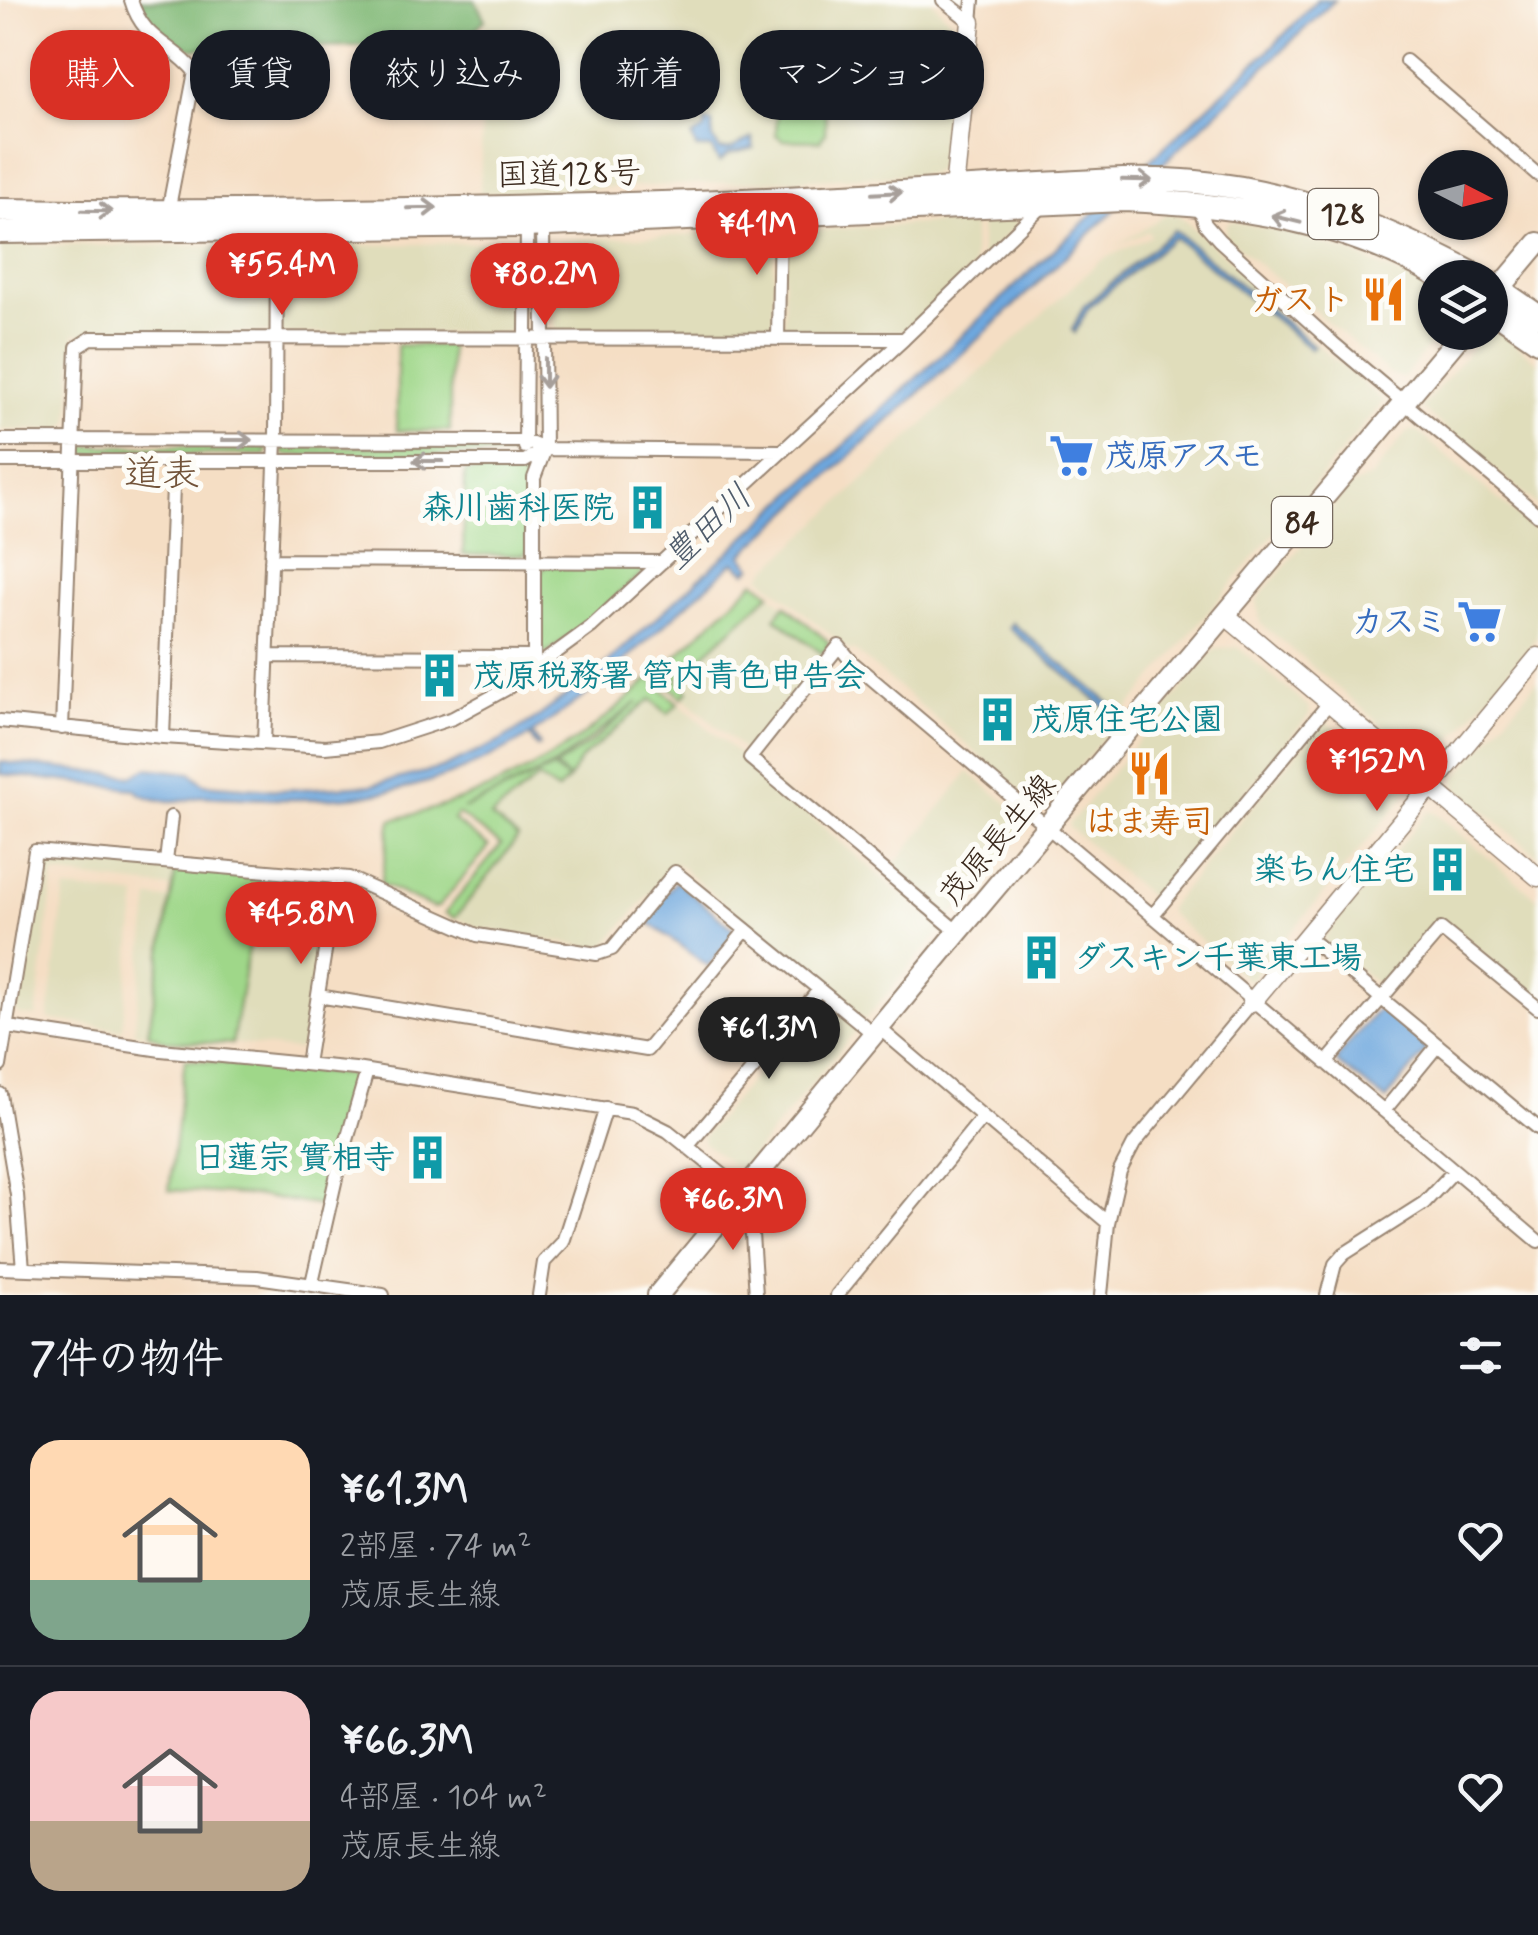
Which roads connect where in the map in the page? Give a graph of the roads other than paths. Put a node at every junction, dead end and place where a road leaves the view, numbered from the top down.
1 (131, 0) edge
2 (942, 0) edge
3 (973, 0) edge
4 (972, 22) junction
5 (1406, 61) dead end
6 (1538, 174) edge
7 (1053, 196) junction
8 (953, 199) junction
9 (1199, 205) junction
10 (0, 210) edge
11 (780, 218) junction
12 (535, 220) junction
13 (166, 221) junction
14 (277, 231) junction
15 (0, 232) edge
16 (1538, 243) edge
17 (1441, 260) edge
18 (1418, 265) edge
19 (1508, 274) edge
20 (1508, 301) edge
21 (1508, 310) edge
22 (1538, 316) edge
23 (904, 339) junction
24 (275, 340) junction
25 (524, 340) junction
26 (545, 340) junction
27 (778, 340) junction
28 (1538, 341) edge
29 (1447, 350) edge
30 (1402, 402) junction
31 (0, 440) edge
32 (73, 440) junction
33 (276, 440) junction
34 (525, 441) junction
35 (545, 449) junction
36 (780, 451) junction
37 (73, 460) junction
38 (275, 460) junction
39 (0, 461) edge
40 (525, 461) junction
41 (174, 462) junction
42 (534, 478) junction
43 (1538, 515) edge
44 (271, 560) junction
45 (534, 560) junction
46 (662, 562) junction
47 (1225, 615) junction
48 (268, 656) junction
49 (1538, 657) edge
50 (533, 662) junction
51 (1330, 703) junction
52 (0, 721) edge
53 (62, 728) junction
54 (163, 737) junction
55 (264, 743) junction
56 (1430, 786) junction
57 (171, 818) dead end
58 (1047, 826) junction
59 (166, 862) junction
60 (337, 876) junction
61 (1538, 877) edge
62 (1152, 916) junction
63 (746, 930) junction
64 (958, 932) junction
65 (1306, 936) junction
66 (820, 990) junction
67 (318, 996) junction
68 (1383, 999) junction
69 (1252, 1002) junction
70 (1538, 1008) edge
71 (4, 1026) edge
72 (877, 1031) junction
73 (1438, 1045) junction
74 (1326, 1063) junction
75 (308, 1064) junction
76 (0, 1066) edge
77 (368, 1071) junction
78 (0, 1094) edge
79 (606, 1108) junction
80 (1384, 1111) junction
81 (983, 1117) junction
82 (1538, 1128) edge
83 (687, 1147) junction
84 (1454, 1171) junction
85 (740, 1197) junction
86 (1108, 1223) junction
87 (1538, 1241) edge
88 (0, 1268) edge
89 (23, 1268) junction
90 (312, 1283) junction
91 (383, 1295) edge
92 (540, 1295) edge
93 (658, 1295) edge
94 (756, 1295) edge
95 (837, 1295) edge
96 (1100, 1295) edge
97 (1327, 1295) edge

1 - 13 street
2 - 4 street
3 - 4 street
4 - 8 street
5 - 6 street
7 - 8 highway, 国道128号 / 128
7 - 9 highway, 国道128号 / 128
7 -> 17 highway, 国道128号 / 128
7 - 23 street
8 - 11 highway, 国道128号 / 128
12 -> 8 highway, 国道128号 / 128
18 -> 9 highway, 国道128号 / 128
9 - 30 street
10 -> 13 highway, 国道128号 / 128
11 - 12 highway, 国道128号 / 128
11 - 27 street
13 -> 12 highway, 国道128号 / 128
12 - 14 highway, 国道128号 / 128
12 - 25 street
12 - 26 street
13 - 14 highway, 国道128号 / 128
13 - 15 highway, 国道128号 / 128
14 - 24 street
16 - 19 main road
20 - 22 highway, 国道128号 / 128
21 - 28 highway, 国道128号 / 128
23 - 27 street
23 - 36 street
24 - 25 street
24 - 32 street
24 - 33 street
25 - 26 street
25 - 34 street
26 - 27 street
26 -> 35 street
29 - 30 main road, 茂原長生線 / 84
30 - 43 street
30 - 47 main road, 茂原長生線 / 84
31 - 32 street
32 -> 33 street
32 - 37 street
33 - 34 street
33 - 38 street
34 - 35 street
34 - 40 street
35 - 36 street
35 - 40 street
35 - 42 street
36 - 46 street
37 - 39 street
37 - 41 street
37 - 53 street
40 -> 38 street
38 - 41 street
38 - 44 street
40 - 42 street
41 - 54 street
42 - 45 street
44 - 45 street
44 - 48 street
45 - 46 street
45 - 50 street
46 - 50 street
47 - 51 street
47 - 58 main road, 茂原長生線 / 84
48 - 50 street
48 - 55 street
49 - 56 street
50 - 55 street
51 - 56 street
51 - 62 street
52 - 53 street
53 - 54 street
54 - 55 street
56 - 61 street
56 - 65 street
57 - 59 street
58 - 62 street
58 - 64 main road, 茂原長生線 / 84
58 - 64 street
59 - 60 street
59 - 71 street
60 - 63 street
60 - 67 street
62 - 69 street
63 - 66 street
63 - 67 street
64 - 72 main road, 茂原長生線 / 84
65 - 68 street
65 - 69 street
66 - 72 street
66 - 83 street
67 - 75 street
68 - 70 street
68 - 73 street
68 - 74 street
69 - 74 street
69 - 86 street
71 - 75 street
71 - 76 street
72 - 81 street
72 - 85 main road, 茂原長生線 / 84
73 - 80 street
73 - 82 street
74 - 80 street
75 - 77 street
77 - 79 street
77 - 90 street
78 - 89 street
79 - 83 street
79 - 92 street
80 - 84 street
81 - 86 street
81 - 95 street
83 - 85 street
84 - 87 street
84 - 97 street
85 - 93 main road, 茂原長生線 / 84
85 - 94 street
86 - 96 street
88 - 89 street
89 - 90 street
90 - 91 street

